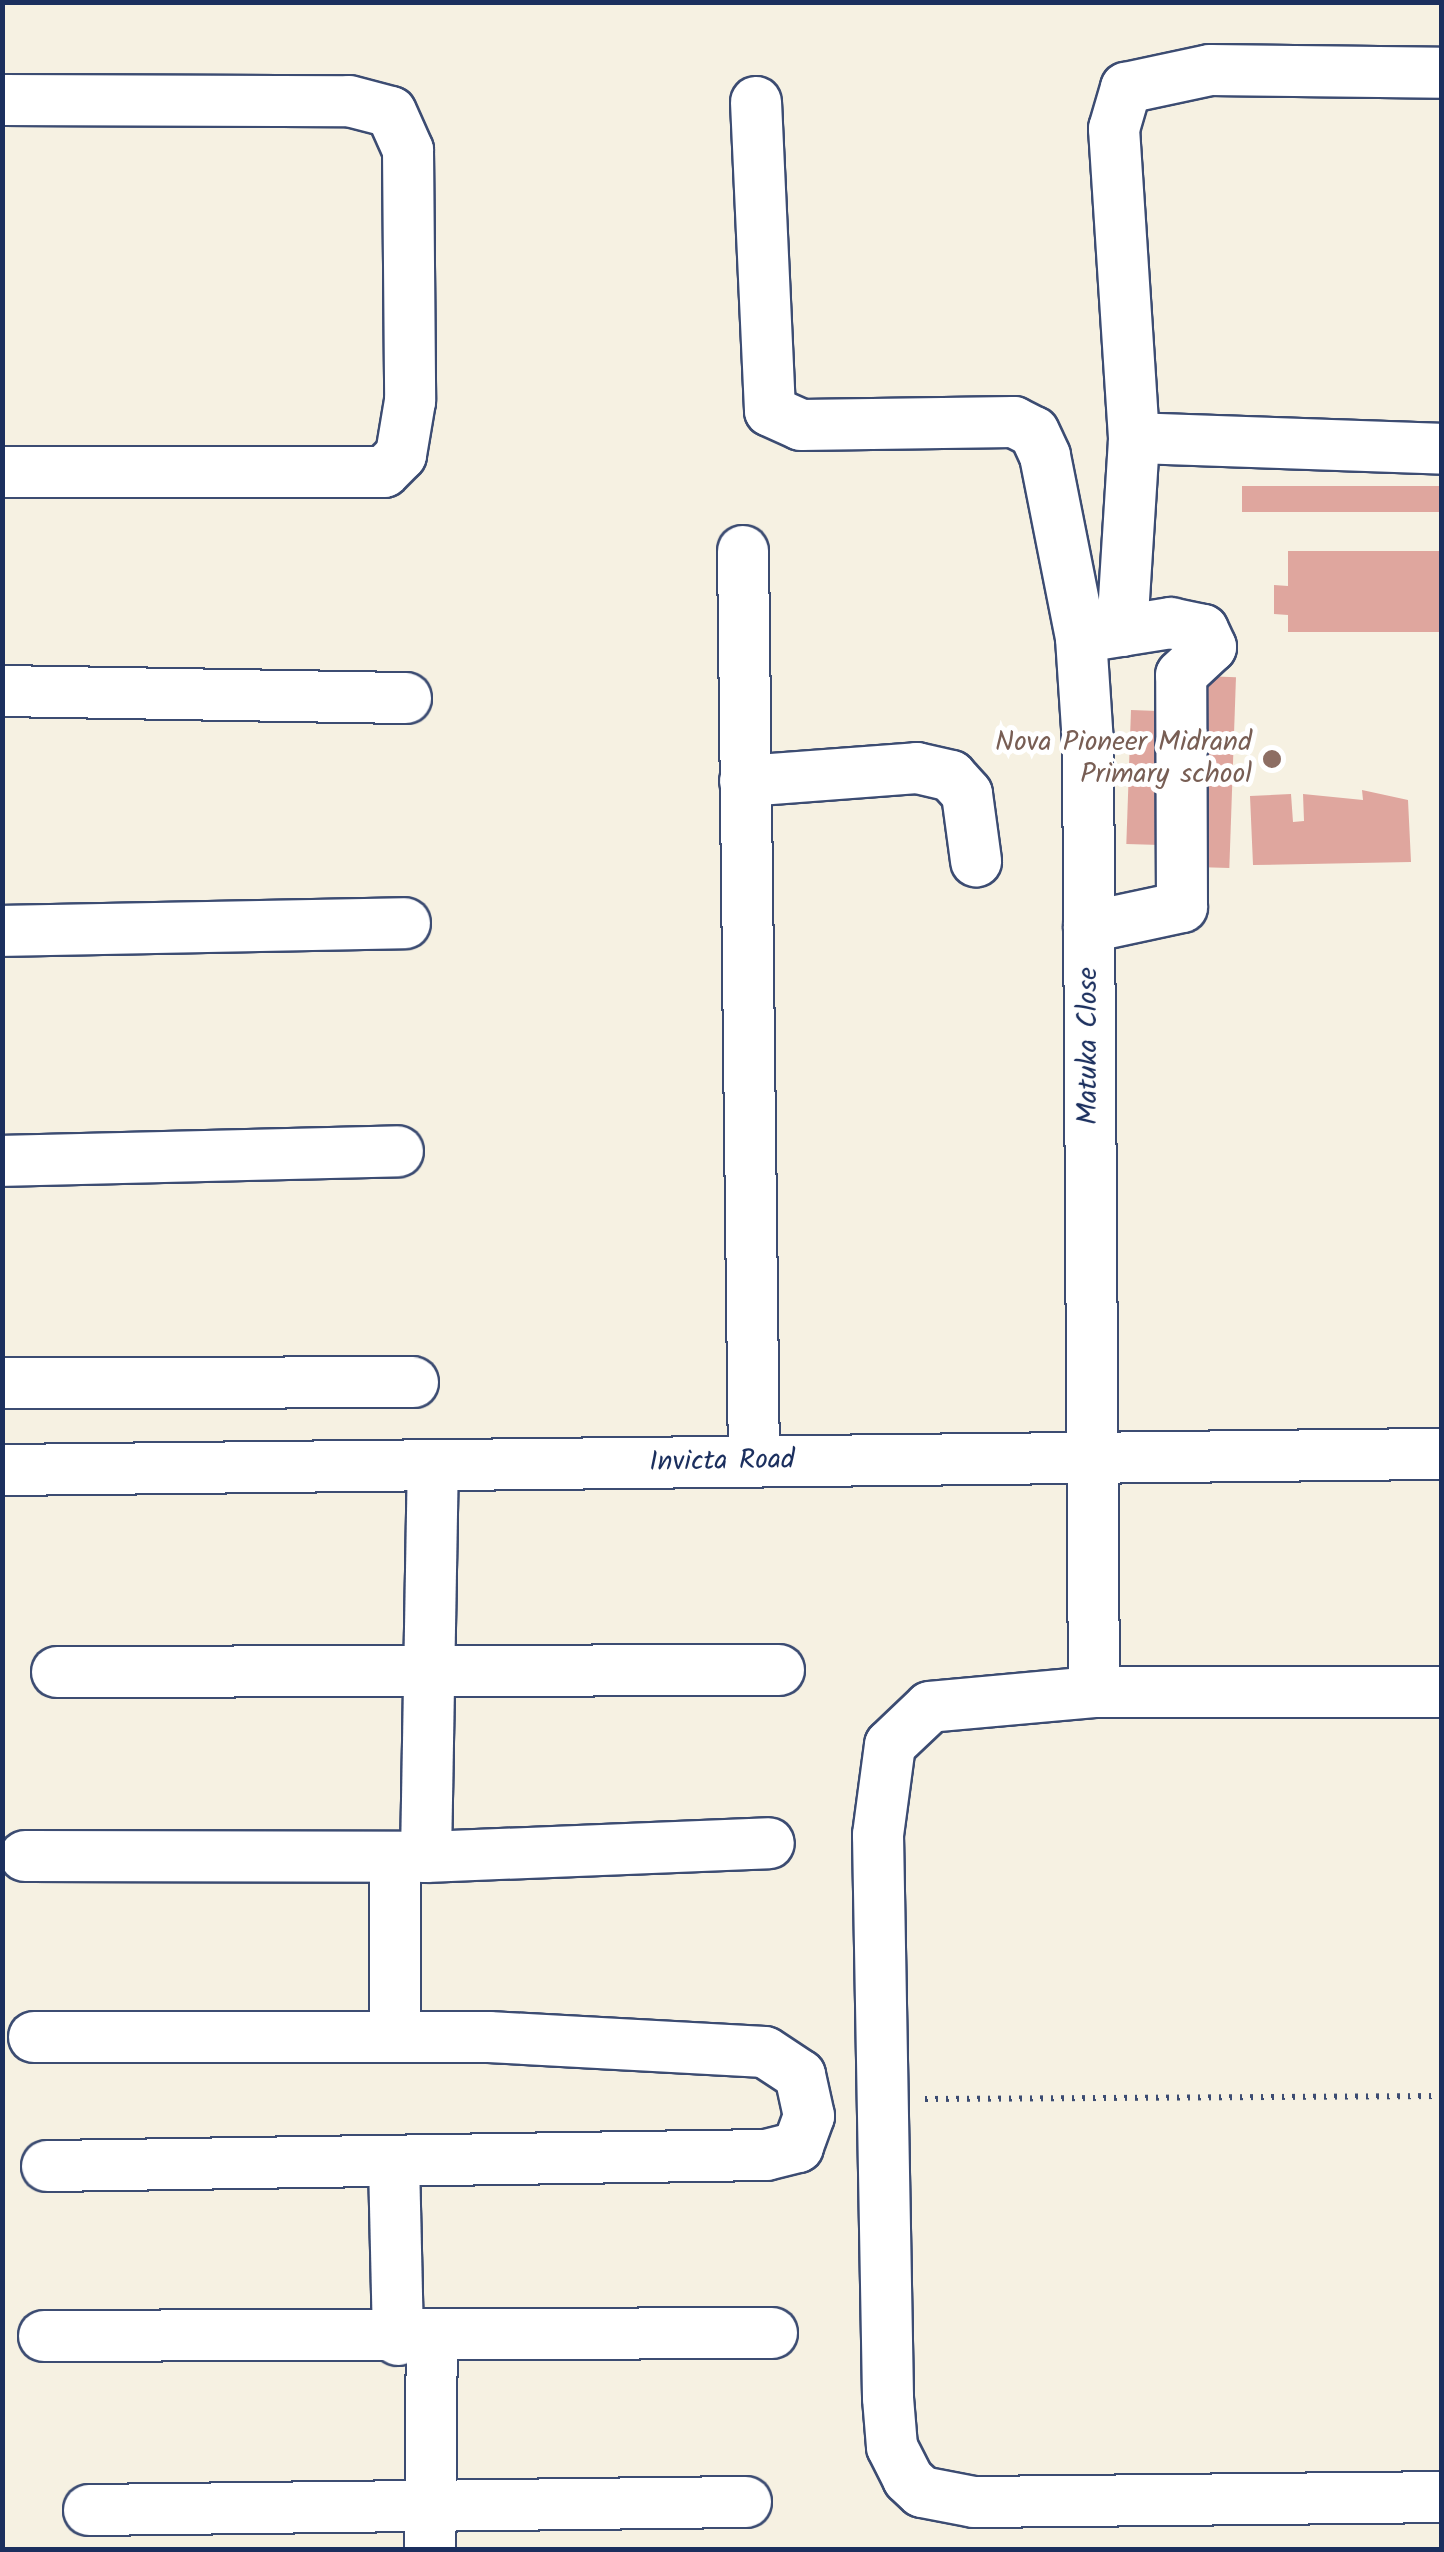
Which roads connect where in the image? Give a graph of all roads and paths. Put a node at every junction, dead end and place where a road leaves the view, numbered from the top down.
1 (1442, 73) edge
2 (2, 100) edge
3 (756, 102) dead end
4 (1134, 438) junction
5 (1442, 449) edge
6 (2, 472) edge
7 (743, 550) dead end
8 (1101, 634) junction
9 (2, 691) edge
10 (406, 698) dead end
11 (746, 781) junction
12 (976, 861) dead end
13 (404, 923) dead end
14 (1089, 927) junction
15 (2, 931) edge
16 (398, 1151) dead end
17 (2, 1160) edge
18 (413, 1382) dead end
19 (2, 1383) edge
20 (1442, 1454) edge
21 (1090, 1455) junction
22 (754, 1461) junction
23 (433, 1467) junction
24 (2, 1470) edge
25 (779, 1670) dead end
26 (57, 1672) dead end
27 (428, 1674) junction
28 (1094, 1692) junction
29 (1442, 1692) edge
30 (769, 1844) dead end
31 (26, 1856) dead end
32 (410, 1857) junction
33 (395, 2035) junction
34 (34, 2037) dead end
35 (1442, 2096) edge
36 (878, 2099) junction
37 (394, 2162) junction
38 (46, 2166) dead end
39 (772, 2333) dead end
40 (44, 2336) dead end
41 (415, 2340) junction
42 (1442, 2496) edge
43 (746, 2502) dead end
44 (89, 2510) dead end
45 (430, 2530) edge

1 - 4 street
2 - 6 street
3 - 8 street
4 - 5 street
4 - 8 street
7 - 11 street
8 - 14 street, Matuka Close
8 - 14 street
9 - 10 street
11 - 12 street
11 - 22 street
13 - 15 street
14 - 21 street, Matuka Close
16 - 17 street
18 - 19 street
20 - 21 street, Invicta Road
21 - 22 street, Invicta Road
21 - 28 street, Matuka Close
22 - 23 street, Invicta Road
23 - 24 street, Invicta Road
23 - 27 street
25 - 27 street
26 - 27 street
27 - 32 street
28 - 29 street
28 - 36 street
30 - 32 street
31 - 32 street
32 - 33 street
33 - 34 street
33 - 37 street
35 - 36 path
36 - 42 street
37 - 38 street
37 - 41 street
39 - 41 street
40 - 41 street
41 - 45 street
43 - 45 street
44 - 45 street

